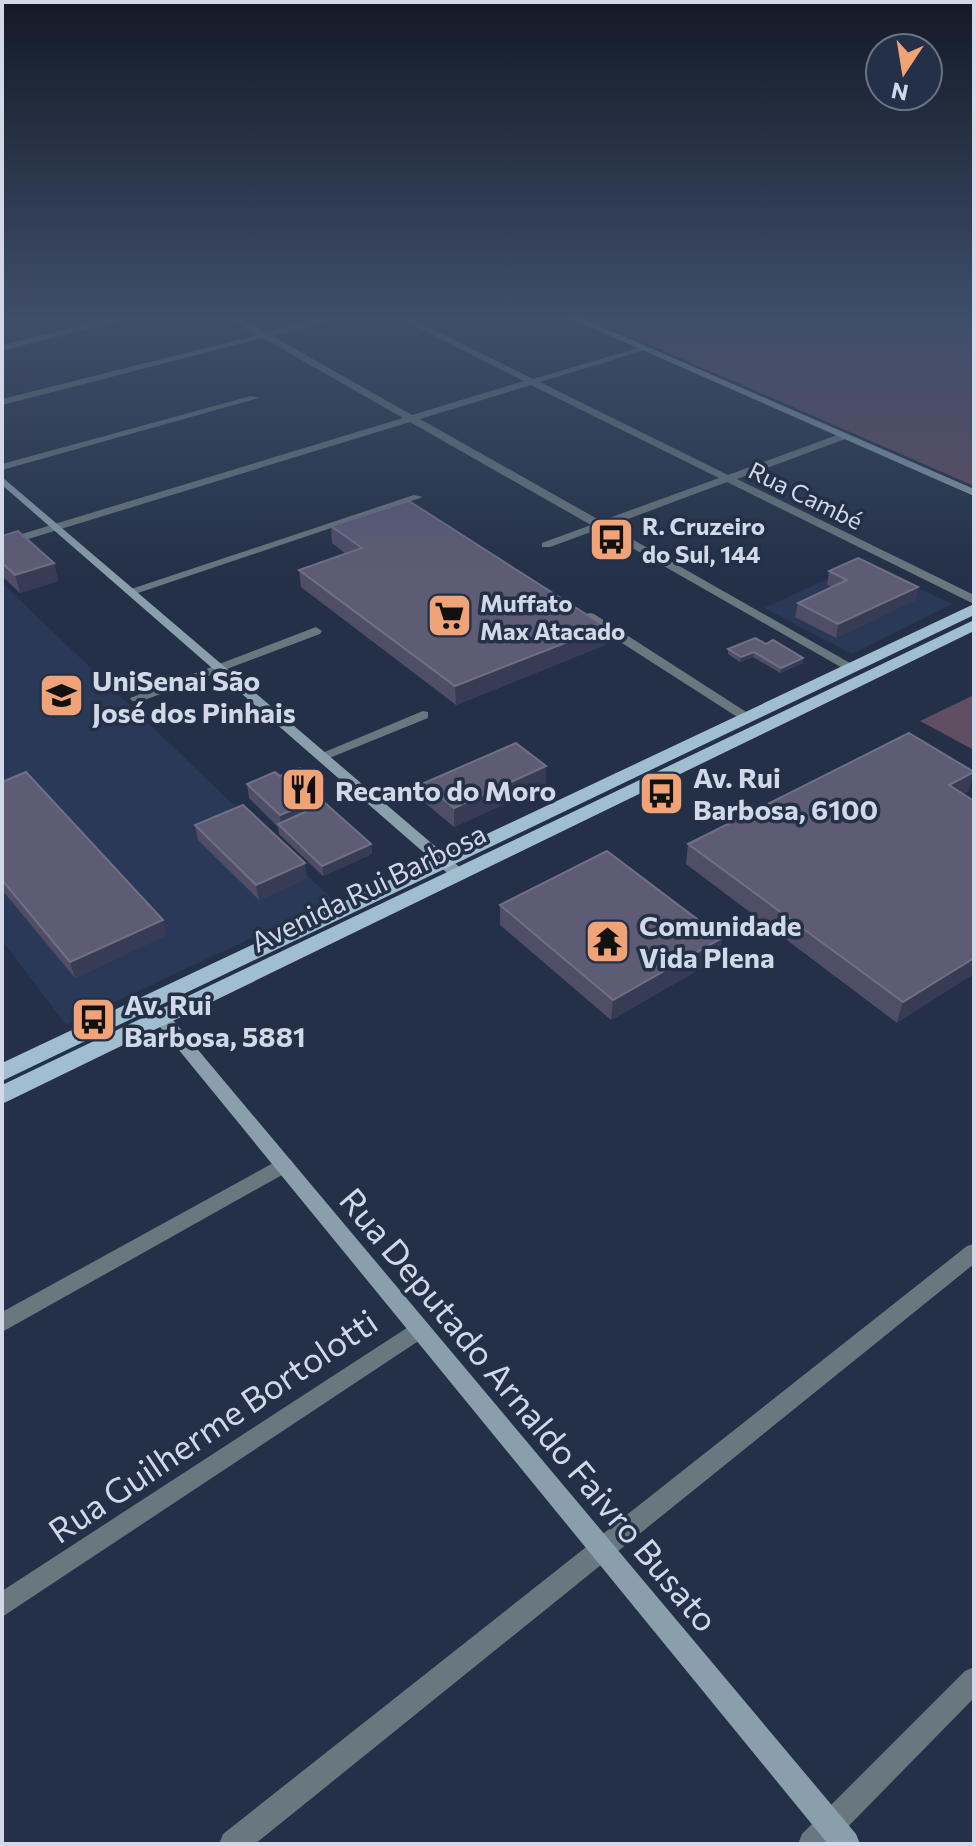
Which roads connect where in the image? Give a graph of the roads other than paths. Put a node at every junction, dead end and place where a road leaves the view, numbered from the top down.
1 (228, 405) edge
2 (386, 405) edge
3 (456, 405) edge
4 (579, 405) edge
5 (773, 405) edge
6 (411, 419) junction
7 (844, 436) junction
8 (2, 467) edge
9 (728, 479) junction
10 (2, 480) edge
11 (974, 493) edge
12 (418, 497) dead end
13 (600, 525) junction
14 (57, 527) junction
15 (2, 544) edge
16 (546, 545) dead end
17 (131, 591) junction
18 (974, 600) edge
19 (575, 608) edge
20 (974, 609) edge
21 (974, 625) edge
22 (316, 631) dead end
23 (219, 667) junction
24 (851, 667) junction
25 (137, 698) dead end
26 (423, 715) dead end
27 (747, 717) junction
28 (322, 756) junction
29 (451, 868) junction
30 (162, 1018) junction
31 (2, 1073) edge
32 (2, 1095) edge
33 (284, 1165) junction
34 (974, 1252) edge
35 (2, 1323) edge
36 (419, 1329) junction
37 (602, 1549) junction
38 (2, 1605) edge
39 (974, 1680) edge
40 (830, 1838) edge
41 (233, 1844) edge

1 - 8 street
2 - 6 street
3 - 6 street
4 - 9 street, Rua Cambé
5 - 7 street
6 - 13 street
6 - 14 street
7 - 9 street
7 - 11 street
9 - 13 street
9 - 18 street, Rua Cambé
10 - 14 street
12 - 17 street
13 - 16 street
13 - 24 street
14 - 15 street
14 - 17 street
17 - 23 street
19 - 27 street
20 - 24 main road, Avenida Rui Barbosa
21 - 29 main road, Avenida Rui Barbosa
22 - 23 street
23 - 25 street
23 - 28 street
24 - 27 main road, Avenida Rui Barbosa
26 - 28 street
27 - 29 main road, Avenida Rui Barbosa
28 - 29 street
29 - 30 main road, Avenida Rui Barbosa
29 - 31 main road, Avenida Rui Barbosa
30 - 32 main road, Avenida Rui Barbosa
30 - 33 street, Rua Deputado Arnaldo Faivro Busato
33 - 35 street
33 - 36 street, Rua Deputado Arnaldo Faivro Busato
34 - 37 street
36 - 37 street, Rua Deputado Arnaldo Faivro Busato
36 - 38 street, Rua Guilherme Bortolotti
37 - 40 street, Rua Deputado Arnaldo Faivro Busato
37 - 41 street
39 - 40 street

